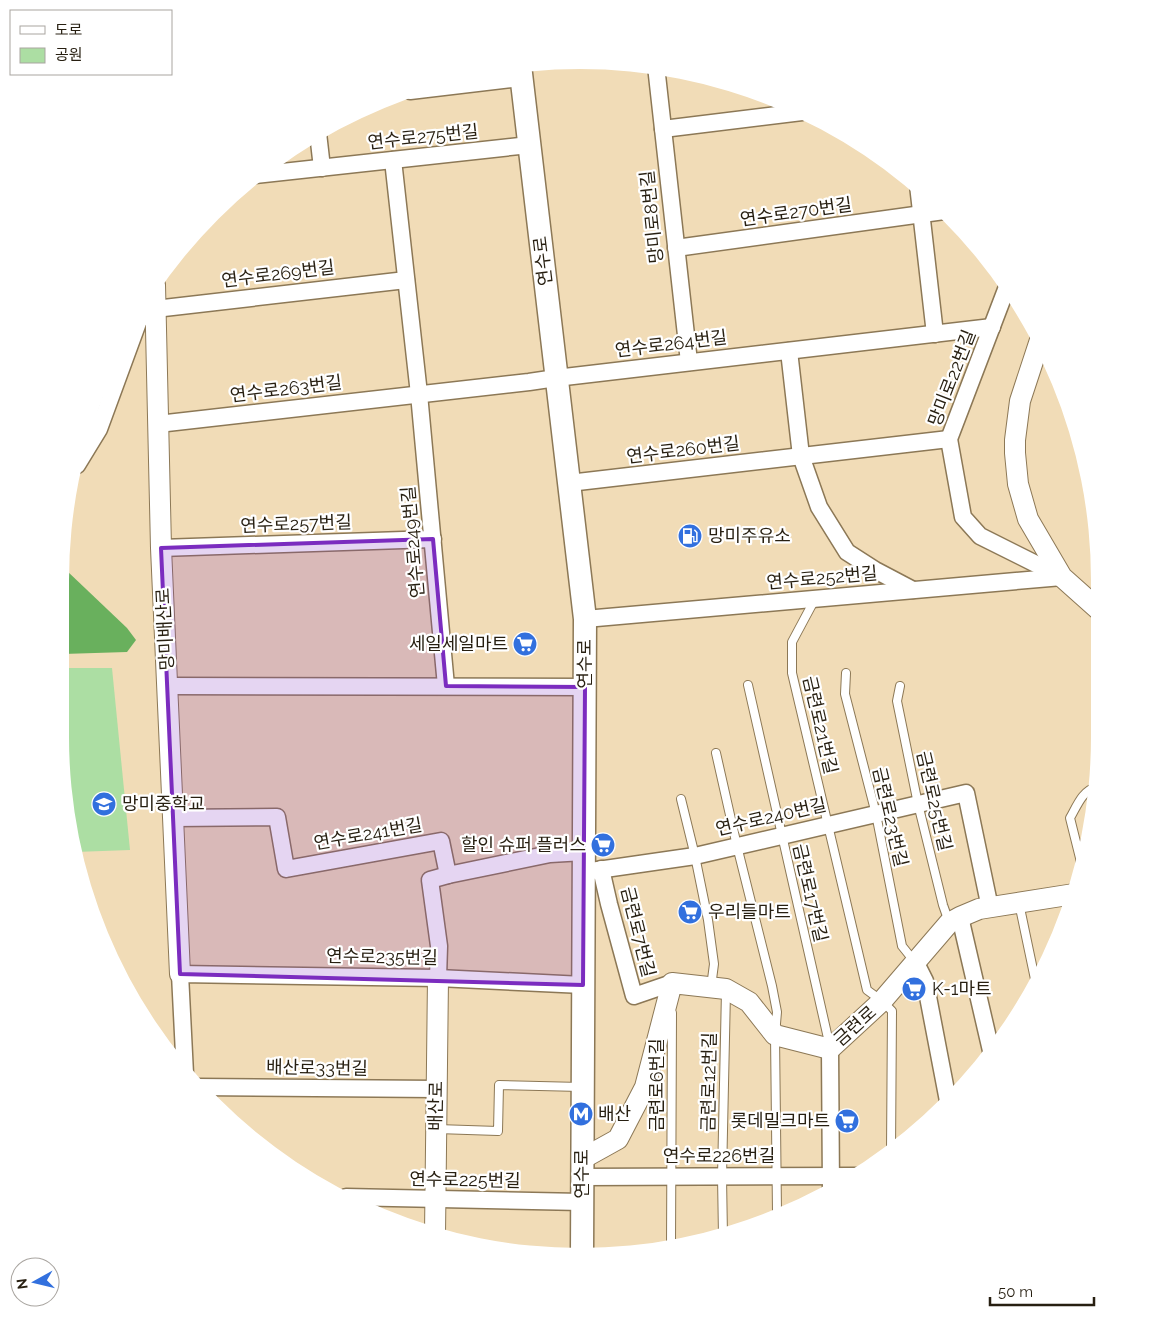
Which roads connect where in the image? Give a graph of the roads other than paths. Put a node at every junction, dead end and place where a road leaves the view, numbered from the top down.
1 (520, 72) edge
2 (515, 73) edge
3 (657, 75) edge
4 (490, 77) edge
5 (789, 114) edge
6 (663, 130) junction
7 (319, 140) edge
8 (529, 145) junction
9 (393, 160) junction
10 (322, 168) junction
11 (270, 173) edge
12 (919, 198) edge
13 (935, 212) edge
14 (920, 214) junction
15 (676, 248) junction
16 (406, 280) junction
17 (1004, 294) edge
18 (148, 306) edge
19 (143, 314) edge
20 (992, 327) junction
21 (934, 334) junction
22 (1037, 350) edge
23 (789, 351) junction
24 (689, 362) junction
25 (556, 378) junction
26 (419, 394) junction
27 (158, 424) junction
28 (949, 439) junction
29 (85, 451) edge
30 (801, 456) junction
31 (569, 483) junction
32 (432, 539) junction
33 (161, 548) junction
34 (1062, 577) junction
35 (913, 590) junction
36 (815, 599) junction
37 (1091, 603) edge
38 (585, 619) junction
39 (846, 673) dead end
40 (748, 685) dead end
41 (167, 686) junction
42 (446, 686) junction
43 (900, 686) dead end
44 (585, 687) junction
45 (716, 753) dead end
46 (1088, 791) edge
47 (681, 799) dead end
48 (918, 804) junction
49 (876, 814) junction
50 (173, 818) junction
51 (828, 825) junction
52 (782, 836) junction
53 (737, 846) junction
54 (1078, 850) edge
55 (695, 856) junction
56 (590, 864) junction
57 (448, 875) junction
58 (1065, 898) edge
59 (1019, 903) junction
60 (990, 908) junction
61 (954, 920) junction
62 (916, 963) junction
63 (1034, 973) edge
64 (180, 974) junction
65 (438, 978) junction
66 (672, 983) junction
67 (583, 985) junction
68 (719, 988) junction
69 (882, 1001) junction
70 (775, 1035) junction
71 (989, 1044) edge
72 (830, 1049) junction
73 (184, 1060) edge
74 (208, 1087) edge
75 (583, 1087) junction
76 (437, 1089) junction
77 (947, 1094) edge
78 (436, 1129) junction
79 (891, 1143) edge
80 (582, 1168) junction
81 (777, 1176) junction
82 (671, 1177) junction
83 (722, 1177) junction
84 (831, 1183) edge
85 (357, 1197) edge
86 (435, 1199) junction
87 (582, 1202) junction
88 (777, 1209) edge
89 (435, 1227) edge
90 (723, 1228) edge
91 (671, 1240) edge
92 (582, 1248) edge

1 - 8 main road, 연수로
2 - 4 street, 연수로
3 - 6 street, 망미로8번길
5 - 6 street
6 - 15 street, 망미로8번길
7 - 10 street
8 - 9 street, 연수로275번길
8 - 25 main road, 연수로
9 - 10 street, 연수로275번길
9 - 16 street
10 - 11 street, 연수로275번길
12 - 14 street
13 - 14 street, 연수로270번길
14 - 15 street, 연수로270번길
14 - 21 street
15 - 24 street, 망미로8번길
16 - 18 street, 연수로269번길
16 - 26 street
17 - 20 street, 망미로22번길
18 - 27 street, 망미배산로
19 - 29 street
20 - 21 street, 연수로264번길
20 - 28 street, 망미로22번길
21 - 23 street, 연수로264번길
22 - 34 street
23 - 24 street, 연수로264번길
23 - 30 street
24 - 25 street, 연수로264번길
25 - 26 street, 연수로263번길
25 - 31 main road, 연수로
26 - 27 street, 연수로263번길
26 - 32 street, 연수로249번길
27 - 33 street, 망미배산로
28 - 30 street, 연수로260번길
28 - 34 street, 망미로22번길
30 - 31 street, 연수로260번길
30 - 35 street
31 - 38 main road, 연수로
32 - 33 street, 연수로257번길
32 - 42 street, 연수로249번길
33 - 41 street, 망미배산로
34 - 35 street, 연수로252번길
34 - 37 street
35 - 36 street, 연수로252번길
36 - 38 street, 연수로252번길
36 - 51 lane, 금련로21번길
38 - 44 main road, 연수로
39 - 49 lane, 금련로23번길
40 - 52 lane, 금련로17번길
41 - 42 street
41 - 50 street, 망미배산로
42 - 44 street
43 - 48 lane, 금련로25번길
44 - 56 main road, 연수로
45 - 53 lane
46 - 54 lane
47 - 55 lane, 금련로12번길
48 - 49 street, 연수로240번길
48 - 60 street, 연수로240번길
48 - 61 lane, 금련로25번길
49 - 51 street, 연수로240번길
49 - 62 lane, 금련로23번길
50 - 57 street, 연수로241번길
50 - 64 street, 망미배산로
51 - 52 street, 연수로240번길
51 - 69 lane, 금련로21번길
52 - 53 street, 연수로240번길
52 - 72 lane, 금련로17번길
53 - 55 street, 연수로240번길
53 - 70 lane
55 - 56 street, 연수로240번길
55 - 68 lane, 금련로12번길
56 - 57 street
56 - 66 street, 금련로7번길
56 - 67 main road, 연수로
57 - 65 street
58 - 59 street
59 - 60 street
59 - 63 lane
60 - 61 street
61 - 62 street, 금련로
61 - 71 street
62 - 69 street, 금련로
62 - 77 street
64 - 65 street, 연수로235번길
64 - 73 street
65 - 67 street, 연수로235번길
65 - 76 street, 배산로
66 - 68 street
66 - 80 street
66 - 82 lane, 금련로6번길
67 - 75 main road, 연수로
68 - 70 street
68 - 83 lane, 금련로12번길
69 - 72 street, 금련로
69 - 79 lane, 금련로21번길
70 - 72 street, 금련로
70 - 81 lane
72 - 84 street
74 - 76 street, 배산로33번길
75 - 78 lane
75 - 80 main road, 연수로
76 - 78 street, 배산로
78 - 86 street, 배산로
80 - 82 street, 연수로226번길
80 - 87 main road, 연수로
81 - 83 street, 연수로226번길
81 - 84 street, 연수로226번길
81 - 88 lane
82 - 83 street, 연수로226번길
82 - 91 lane, 금련로6번길
83 - 90 lane, 금련로12번길
85 - 86 street, 연수로225번길
86 - 87 street, 연수로225번길
86 - 89 street, 배산로
87 - 92 main road, 연수로

